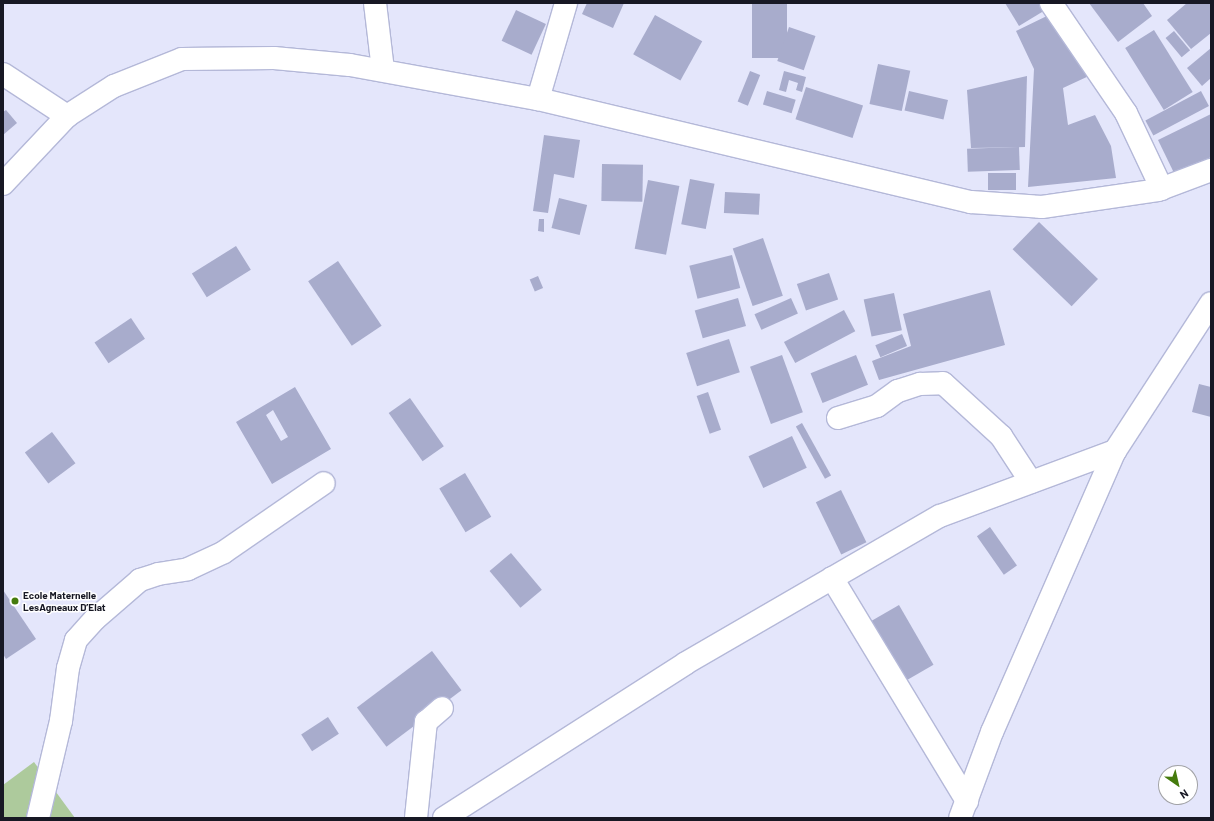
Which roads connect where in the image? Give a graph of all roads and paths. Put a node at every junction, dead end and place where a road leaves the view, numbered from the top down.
1 (375, 3) edge
2 (566, 3) edge
3 (1051, 3) edge
4 (383, 70) junction
5 (3, 74) edge
6 (538, 99) junction
7 (67, 116) junction
8 (1211, 170) edge
9 (3, 184) edge
10 (1162, 189) junction
11 (1211, 304) edge
12 (838, 418) dead end
13 (1115, 451) junction
14 (1031, 482) junction
15 (324, 483) dead end
16 (832, 578) junction
17 (442, 708) dead end
18 (964, 809) edge
19 (38, 818) edge
20 (416, 818) edge
21 (444, 818) edge

1 - 4 street
2 - 6 street
3 - 10 street
4 - 6 street
4 - 7 street
5 - 7 street
6 - 10 street
7 - 9 street
8 - 10 street
11 - 13 street
12 - 14 street
13 - 14 street
13 - 18 street
14 - 16 street
15 - 19 street
16 - 18 street
16 - 21 street
17 - 20 street

